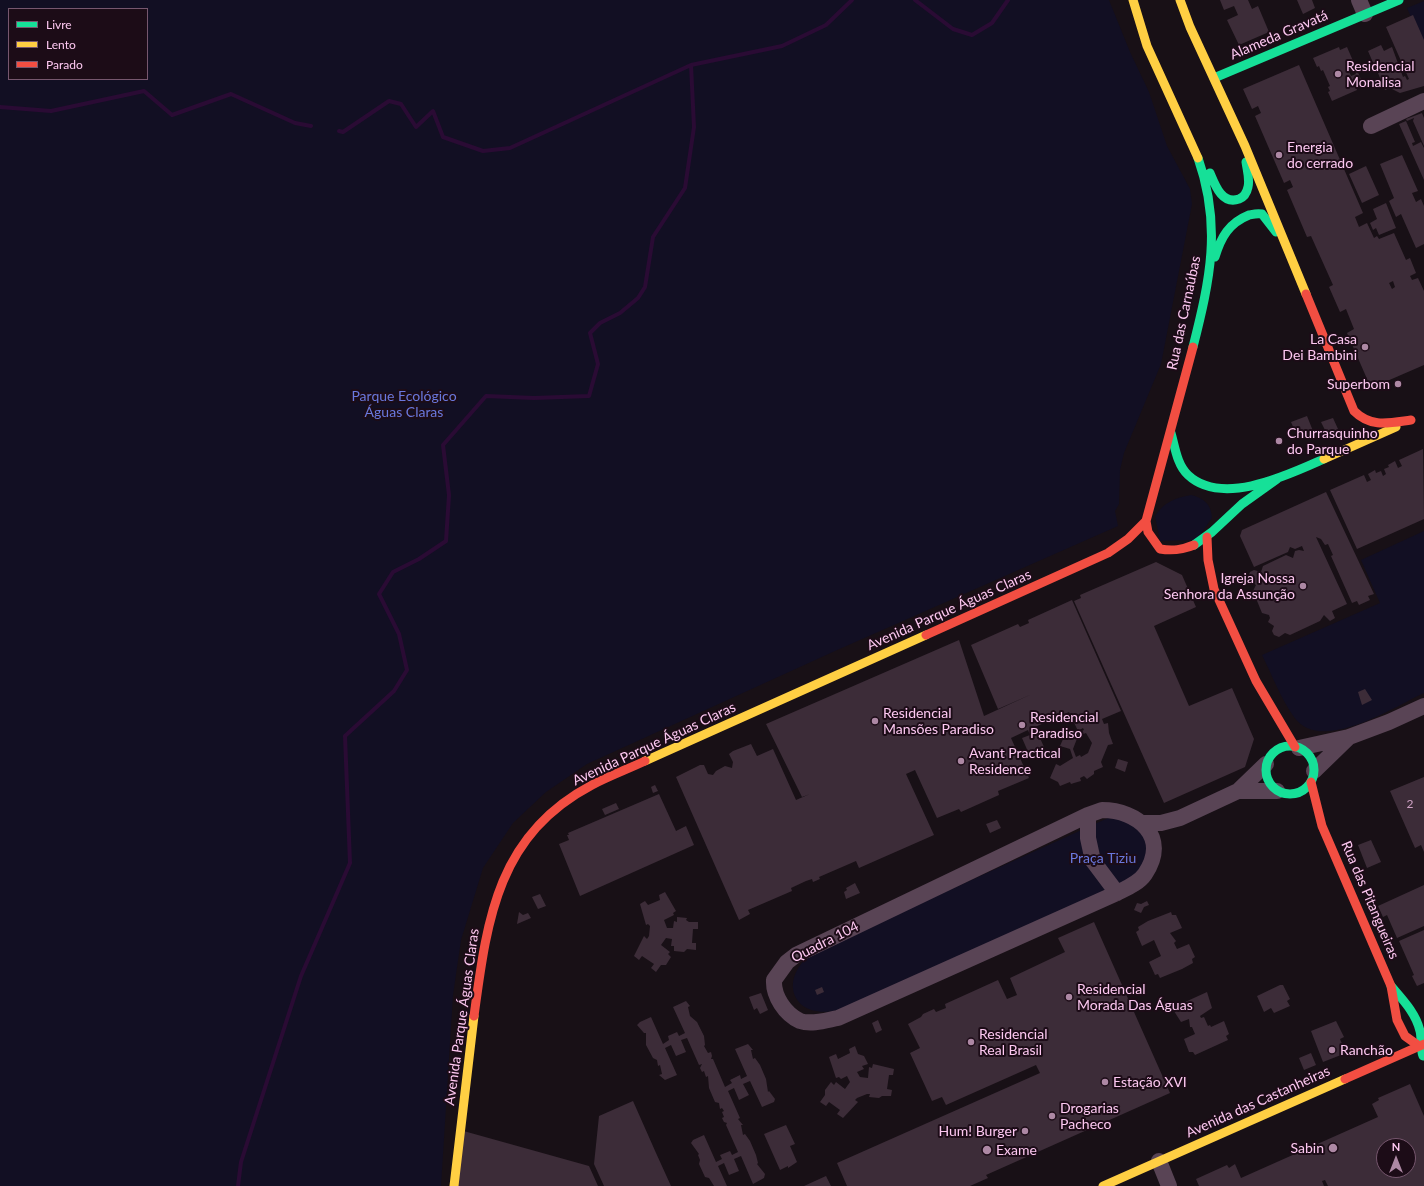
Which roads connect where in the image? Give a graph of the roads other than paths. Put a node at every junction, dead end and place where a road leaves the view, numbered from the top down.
1 (1133, 0) edge
2 (1138, 0) edge
3 (1171, 0) edge
4 (1180, 0) edge
5 (1400, 0) edge
6 (1362, 7) edge
7 (1190, 27) junction
8 (1147, 46) junction
9 (1214, 78) junction
10 (1424, 101) edge
11 (1371, 126) dead end
12 (1189, 136) junction
13 (1245, 146) junction
14 (1288, 250) junction
15 (1206, 286) junction
16 (1354, 411) junction
17 (1353, 422) dead end
18 (1171, 433) junction
19 (1351, 436) dead end
20 (1339, 452) junction
21 (1277, 479) junction
22 (1146, 521) junction
23 (1207, 537) junction
24 (1145, 549) dead end
25 (1160, 549) junction
26 (1130, 550) dead end
27 (1175, 551) junction
28 (1108, 553) junction
29 (1186, 560) dead end
30 (1202, 574) dead end
31 (1214, 589) junction
32 (1424, 706) edge
33 (1271, 709) junction
34 (1271, 723) dead end
35 (1349, 737) junction
36 (1270, 744) dead end
37 (1297, 747) junction
38 (1268, 761) junction
39 (1313, 776) junction
40 (1238, 791) junction
41 (1281, 793) junction
42 (1296, 803) dead end
43 (1307, 812) dead end
44 (1088, 815) junction
45 (1180, 818) junction
46 (1143, 823) junction
47 (1322, 826) junction
48 (1154, 845) junction
49 (1117, 893) junction
50 (1391, 986) junction
51 (1422, 1045) edge
52 (1424, 1057) edge
53 (1159, 1161) junction
54 (454, 1186) edge
55 (1103, 1186) edge
56 (1169, 1186) edge

1 - 8 street, Rua das Carnaúbas
2 - 8 street
3 - 7 street
4 - 7 street
5 - 6 street, Alameda Gravatá
6 - 9 street, Alameda Gravatá
7 - 9 street
8 - 12 street, Rua das Carnaúbas
9 - 13 street
10 - 11 street
12 - 13 street
12 - 15 street, Rua das Carnaúbas
13 - 14 street
14 - 15 street
14 - 16 street
15 - 18 street, Rua das Carnaúbas
16 - 17 street
16 - 20 street
18 - 21 street
18 - 22 street, Rua das Carnaúbas
19 - 20 street
20 - 21 street
21 - 23 street
22 - 25 street
22 - 28 street, Avenida Parque Águas Claras
23 - 27 street
23 - 31 street
24 - 25 street
25 - 27 street
26 - 28 street, Avenida Parque Águas Claras
27 - 29 street
28 - 54 street, Avenida Parque Águas Claras
30 - 31 street
31 - 33 street
32 - 35 street
33 - 34 street
33 - 37 street
35 - 37 street
35 - 39 street
36 - 38 street
37 - 38 street
37 - 39 street
38 - 40 street, Quadra 104
38 - 41 street
39 - 41 street
39 - 47 street, Rua das Pitangueiras
40 - 41 street, Quadra 104
40 - 45 street, Quadra 104
41 - 42 street
43 - 47 street, Rua das Pitangueiras
44 - 46 street, Quadra 104
44 - 49 street
44 - 49 street, Quadra 104
45 - 46 street, Quadra 104
45 - 48 street, Quadra 104
46 - 48 street
47 - 50 street, Rua das Pitangueiras
48 - 49 street, Quadra 104
50 - 51 street, Rua das Pitangueiras
50 - 51 street, Rua das Pitangueiras
51 - 52 street, Rua das Pitangueiras
51 - 53 street, Avenida das Castanheiras
53 - 55 street, Avenida das Castanheiras
53 - 56 street

